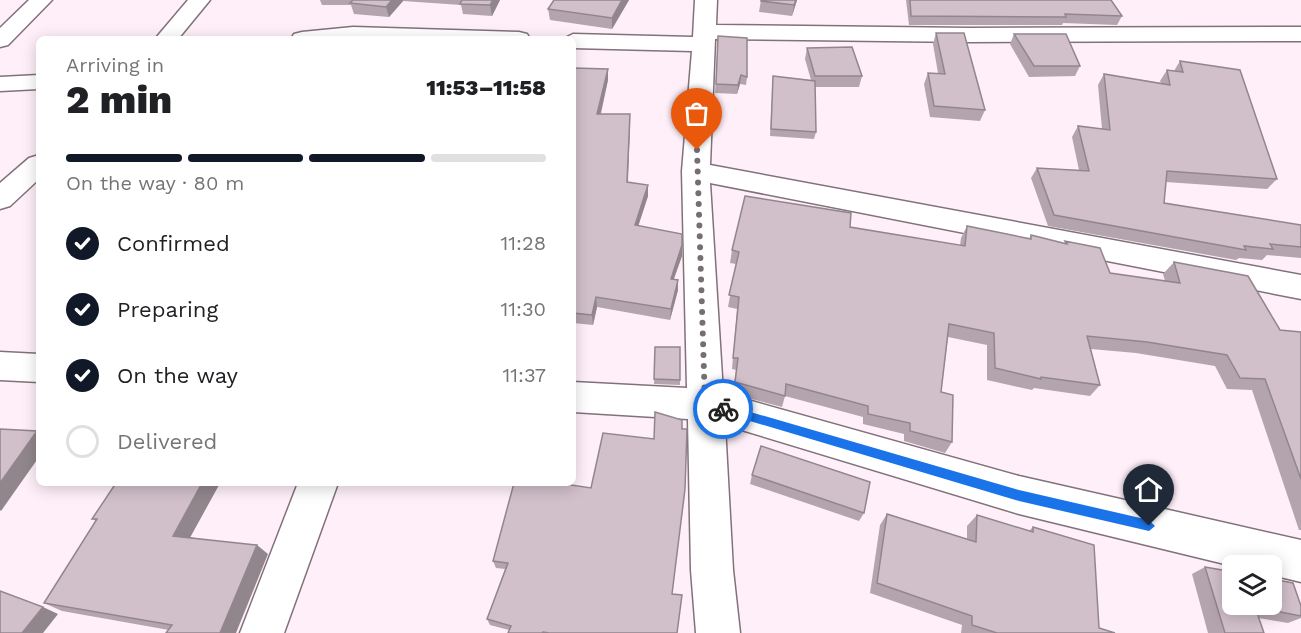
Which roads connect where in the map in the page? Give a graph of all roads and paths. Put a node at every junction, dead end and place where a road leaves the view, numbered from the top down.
1 (40, 0) edge
2 (199, 0) edge
3 (704, 25) edge
4 (1301, 34) edge
5 (169, 36) edge
6 (333, 36) edge
7 (419, 36) edge
8 (0, 40) edge
9 (576, 40) edge
10 (36, 82) edge
11 (0, 84) edge
12 (36, 167) edge
13 (696, 171) junction
14 (0, 199) edge
15 (1301, 287) edge
16 (0, 366) edge
17 (36, 368) edge
18 (576, 397) edge
19 (705, 404) junction
20 (317, 486) edge
21 (1301, 561) edge
22 (262, 633) edge
23 (718, 633) edge

1 - 8 street
2 - 5 street
3 - 4 street
3 - 9 street
3 - 13 street
6 - 7 street
10 - 11 street
12 - 14 street
13 - 15 street
13 - 19 street
16 - 17 street
18 - 19 street
19 - 21 street
19 - 23 street
20 - 22 street

